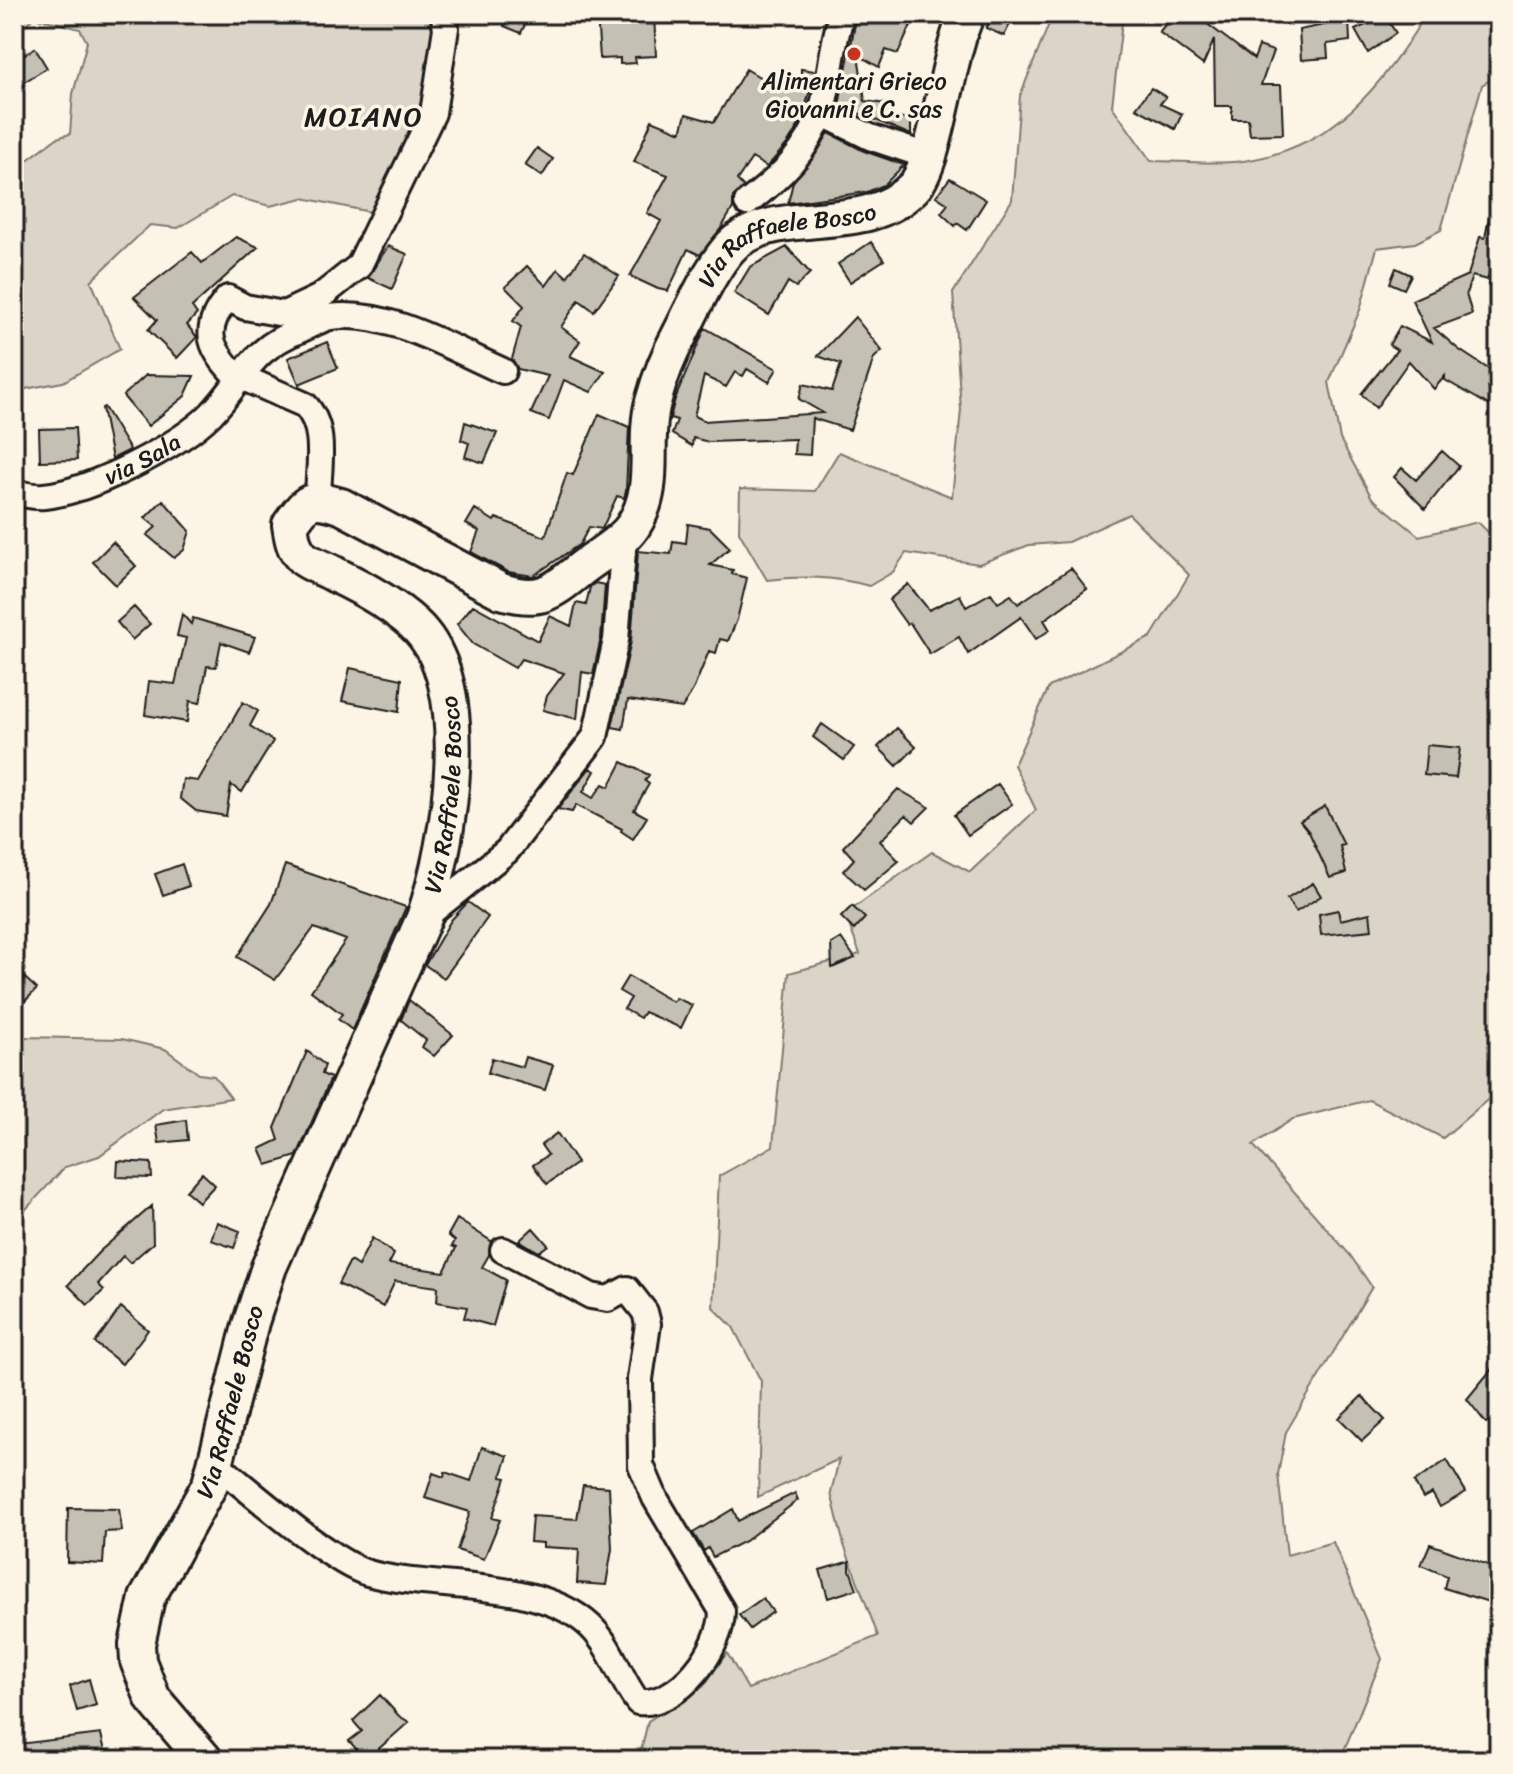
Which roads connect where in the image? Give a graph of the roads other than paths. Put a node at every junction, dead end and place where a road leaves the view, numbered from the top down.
1 (448, 14) edge
2 (842, 14) edge
3 (967, 14) edge
4 (821, 113) junction
5 (927, 156) junction
6 (747, 203) dead end
7 (503, 371) dead end
8 (242, 376) junction
9 (14, 493) edge
10 (318, 499) junction
11 (623, 551) dead end
12 (424, 918) junction
13 (503, 1250) dead end
14 (215, 1463) junction
15 (205, 1760) edge

1 - 8 street
2 - 4 street
3 - 5 street, Via Raffaele Bosco
4 - 5 street
4 - 6 street
5 - 10 street, Via Raffaele Bosco
7 - 8 street, via Sala
8 - 9 street, via Sala
8 - 10 street
10 - 12 street, Via Raffaele Bosco
11 - 12 street
12 - 14 street, Via Raffaele Bosco
13 - 14 street
14 - 15 street, Via Raffaele Bosco

